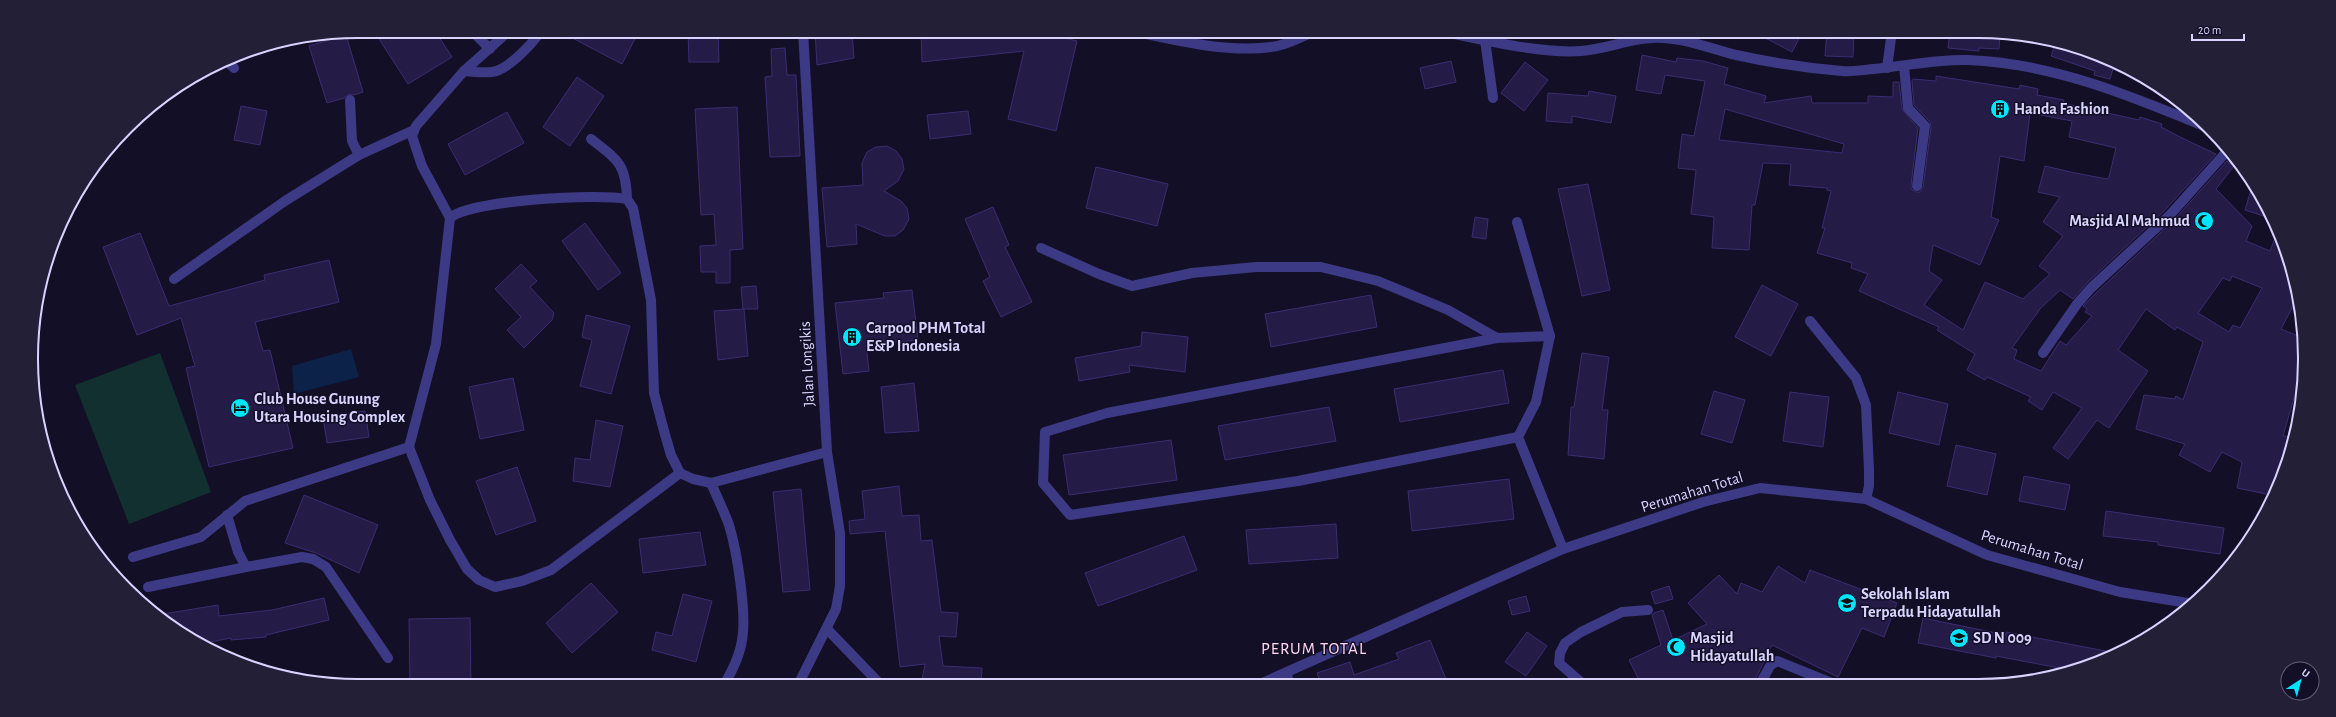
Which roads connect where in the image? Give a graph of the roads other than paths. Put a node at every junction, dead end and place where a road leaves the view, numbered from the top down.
1 (479, 38) edge
2 (502, 38) edge
3 (535, 38) edge
4 (803, 38) edge
5 (1162, 38) edge
6 (1297, 38) edge
7 (1475, 38) edge
8 (1656, 38) edge
9 (1668, 38) edge
10 (1891, 38) edge
11 (1485, 40) junction
12 (490, 49) junction
13 (230, 65) edge
14 (1904, 66) junction
15 (234, 68) dead end
16 (1887, 68) junction
17 (464, 71) junction
18 (1493, 98) dead end
19 (350, 100) dead end
20 (2194, 122) edge
21 (414, 130) junction
22 (591, 139) dead end
23 (2224, 154) edge
24 (359, 155) junction
25 (1918, 186) dead end
26 (627, 199) junction
27 (450, 218) junction
28 (1517, 222) dead end
29 (1041, 248) dead end
30 (174, 279) dead end
31 (1810, 321) dead end
32 (1550, 336) junction
33 (1497, 338) junction
34 (2043, 353) dead end
35 (1518, 437) junction
36 (409, 447) junction
37 (826, 452) junction
38 (680, 473) junction
39 (711, 483) junction
40 (1866, 499) junction
41 (226, 516) junction
42 (1562, 549) junction
43 (133, 557) dead end
44 (246, 567) junction
45 (148, 587) dead end
46 (2185, 603) edge
47 (1648, 610) dead end
48 (827, 629) junction
49 (388, 658) dead end
50 (1286, 673) junction
51 (728, 679) edge
52 (801, 679) edge
53 (875, 679) edge
54 (1272, 679) edge
55 (1288, 679) edge
56 (1577, 679) edge
57 (1763, 679) edge
58 (1822, 679) edge

1 - 12 street
2 - 12 street
3 - 17 street
4 - 37 street, Jalan Longikis
5 - 6 street
7 - 11 street
8 - 11 street
9 - 16 street
10 - 16 street
11 - 18 street
12 - 17 street
13 - 15 street
14 - 16 street
14 - 20 street
14 - 25 street
17 - 21 street
19 - 24 street
21 - 24 street
21 - 27 street
22 - 26 street
23 - 34 street
24 - 30 street
26 - 27 street
26 - 38 street
27 - 36 street
28 - 32 street
29 - 33 street
31 - 40 street
32 - 33 street
32 - 35 street
33 - 35 street
35 - 42 street
36 - 38 street
36 - 41 street
37 - 39 street
37 - 48 street, Jalan Longikis
38 - 39 street
39 - 51 street
40 - 42 street, Perumahan Total
40 - 46 street, Perumahan Total
41 - 43 street
41 - 44 street
42 - 50 street, Perumahan Total
44 - 45 street
44 - 49 street
47 - 56 street
48 - 52 street, Jalan Longikis
48 - 53 street
50 - 54 street, Perumahan Total
50 - 55 street
57 - 58 street

